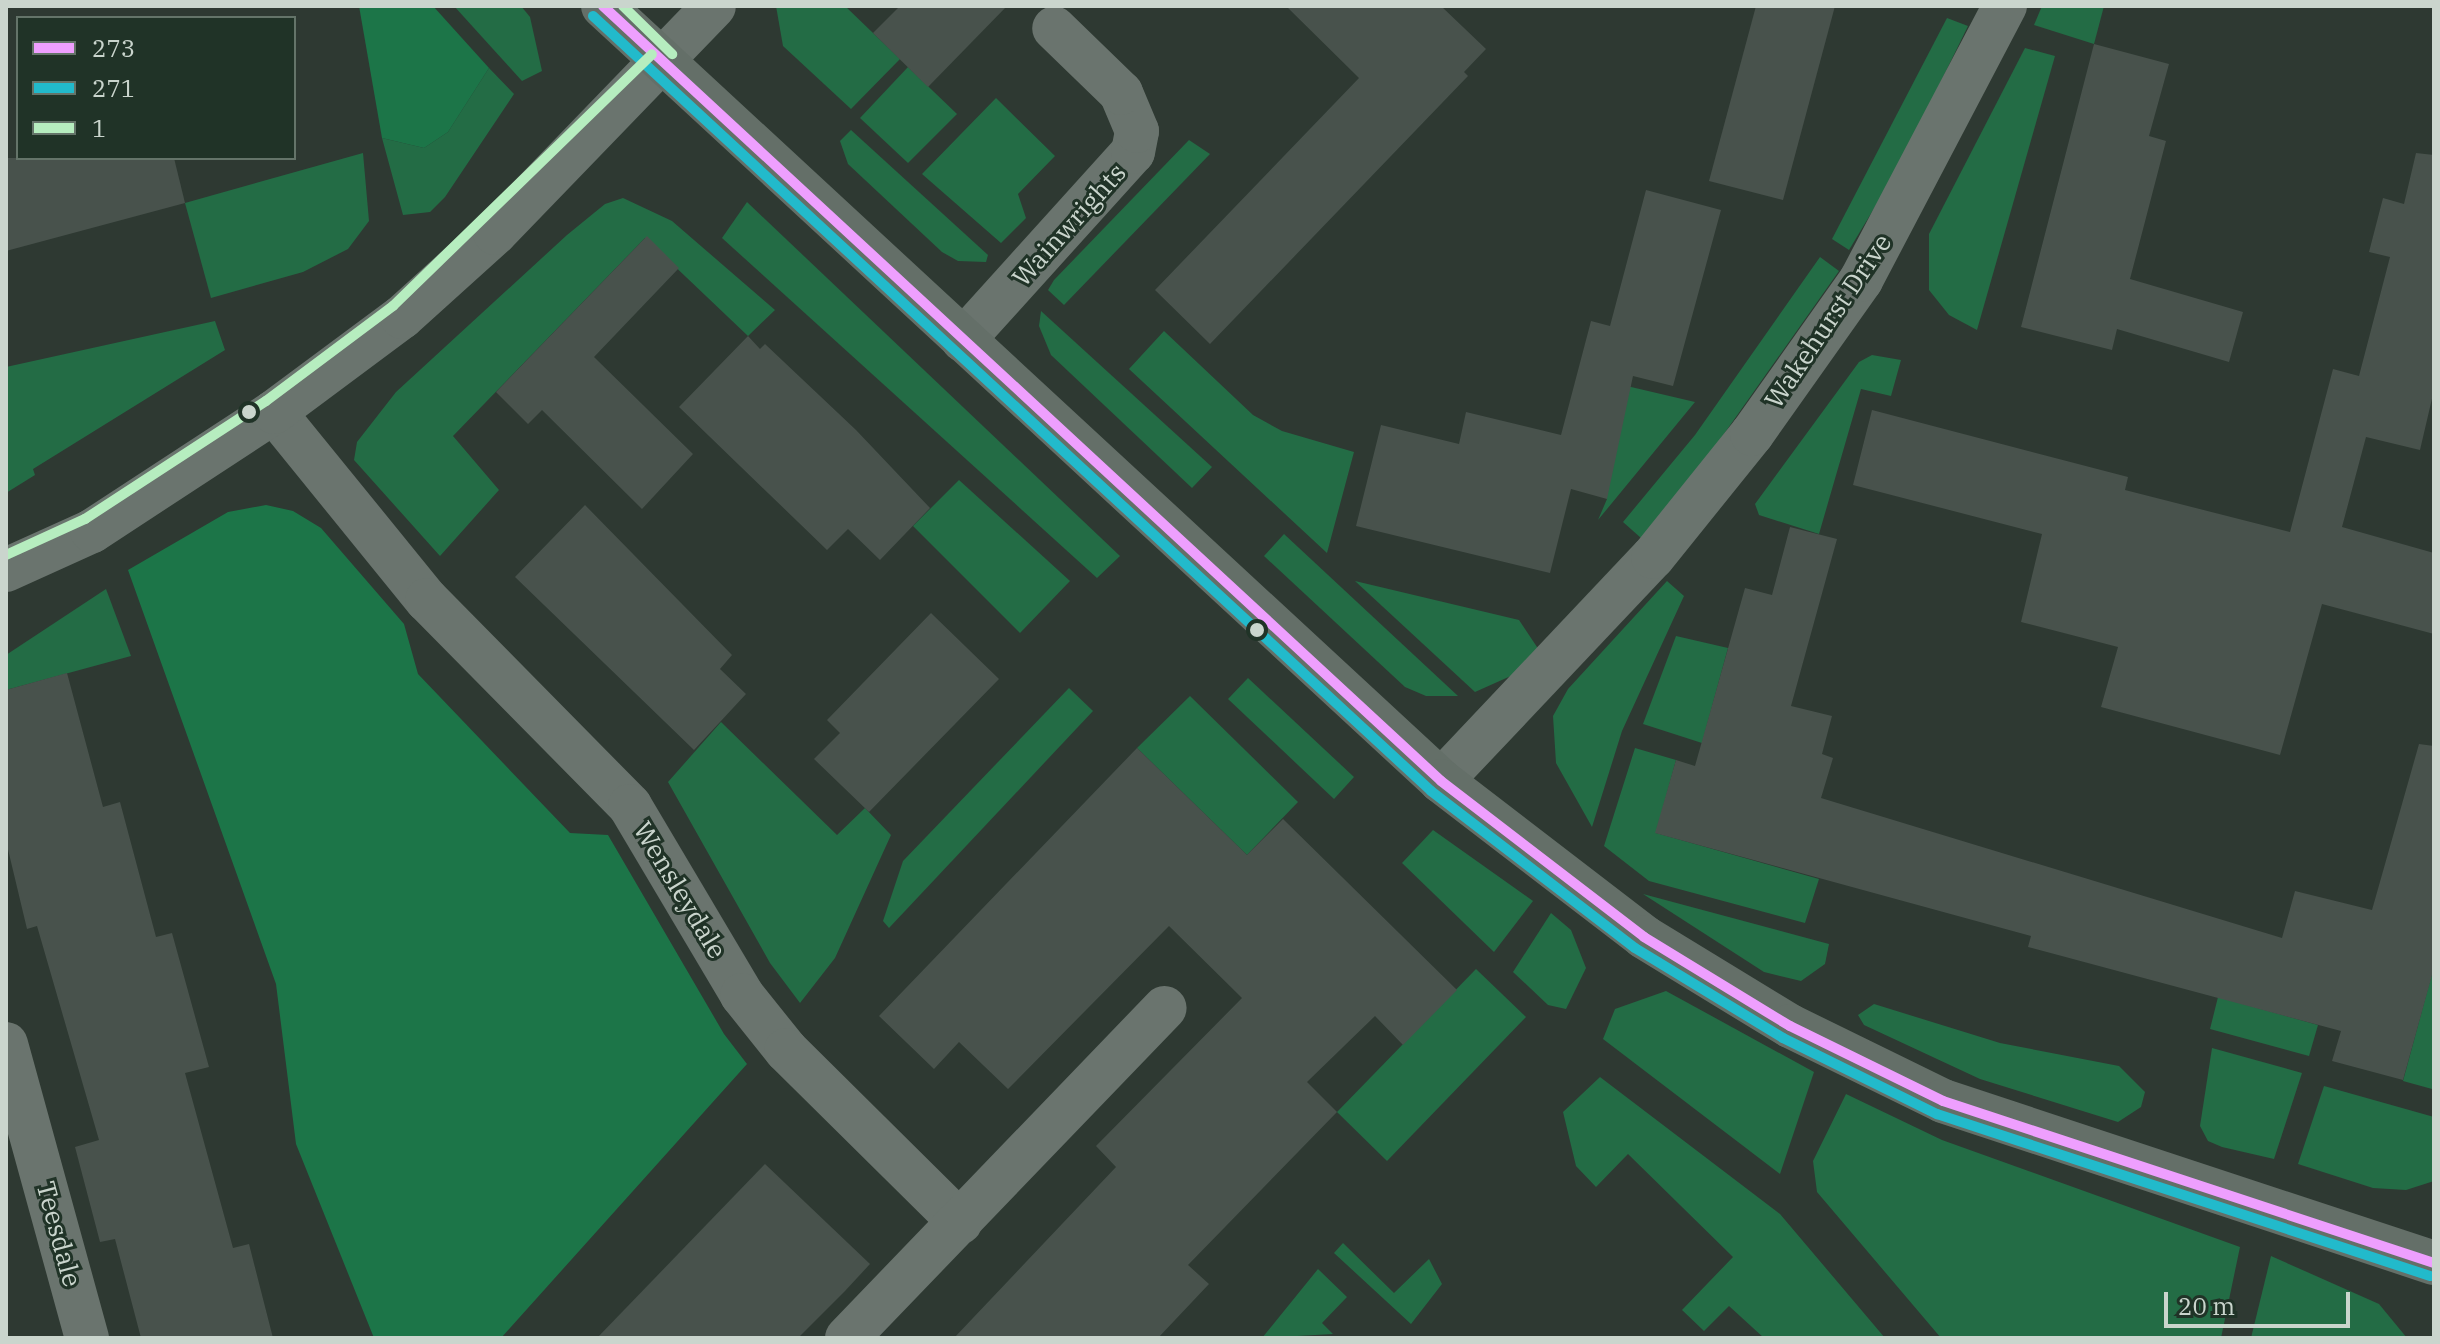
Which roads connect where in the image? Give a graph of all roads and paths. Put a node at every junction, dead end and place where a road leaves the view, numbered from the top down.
1 (603, 6) edge
2 (714, 6) edge
3 (2005, 6) edge
4 (1054, 28) dead end
5 (662, 64) junction
6 (963, 340) junction
7 (274, 412) junction
8 (6, 570) edge
9 (1441, 781) junction
10 (1165, 1008) dead end
11 (6, 1044) edge
12 (18, 1134) edge
13 (960, 1222) junction
14 (2434, 1263) edge
15 (87, 1338) edge
16 (847, 1338) edge

1 - 5 main road
2 - 5 street
3 - 9 street, Wakehurst Drive
4 - 6 street, Wainwrights
5 - 6 main road
5 - 7 street
6 - 9 main road
7 - 8 street
7 - 13 street, Wensleydale
9 - 14 main road
10 - 13 street
11 - 12 street, Teesdale
12 - 15 street, Teesdale
13 - 16 street

